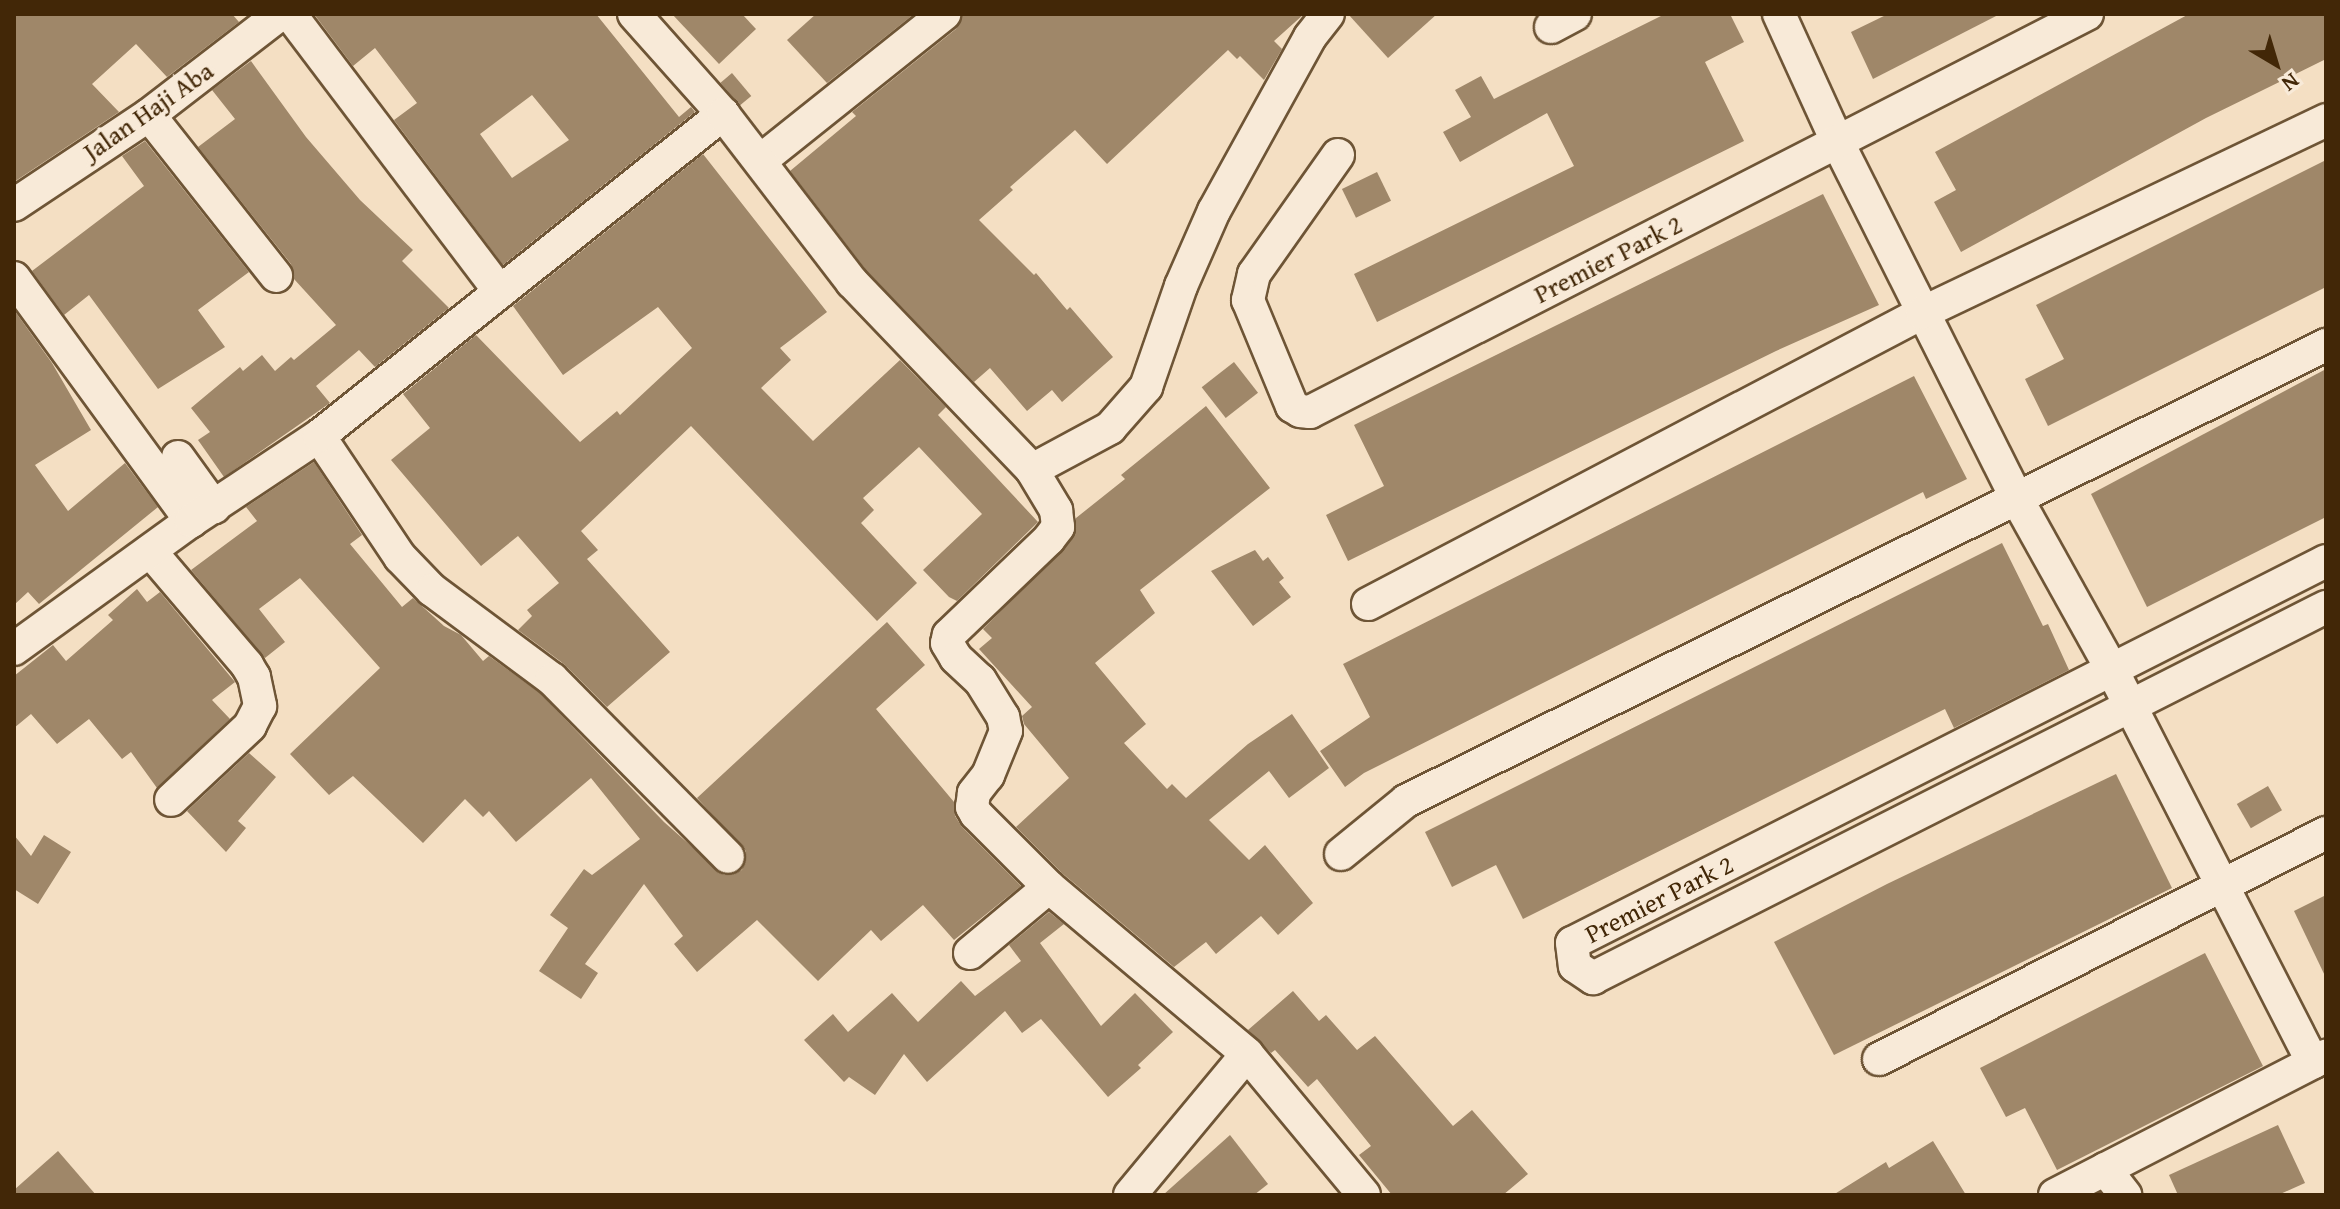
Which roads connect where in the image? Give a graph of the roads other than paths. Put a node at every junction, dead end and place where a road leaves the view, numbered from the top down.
1 (280, 14) edge
2 (290, 14) edge
3 (634, 14) edge
4 (944, 14) edge
5 (1328, 14) edge
6 (1779, 14) edge
7 (2087, 14) edge
8 (723, 114) junction
9 (149, 115) junction
10 (2326, 120) edge
11 (1837, 141) junction
12 (1338, 155) dead end
13 (760, 161) junction
14 (14, 205) edge
15 (276, 276) dead end
16 (14, 278) edge
17 (500, 292) junction
18 (1922, 313) junction
19 (2326, 345) edge
20 (319, 436) junction
21 (178, 457) dead end
22 (1032, 470) junction
23 (2017, 499) junction
24 (203, 514) junction
25 (150, 551) junction
26 (2326, 561) edge
27 (1368, 604) dead end
28 (2326, 607) edge
29 (14, 649) edge
30 (2112, 670) junction
31 (2130, 705) junction
32 (171, 800) dead end
33 (2326, 833) edge
34 (1341, 854) dead end
35 (728, 857) dead end
36 (2223, 885) junction
37 (1049, 887) junction
38 (970, 953) dead end
39 (1247, 1054) junction
40 (1879, 1059) dead end
41 (2319, 1059) edge
42 (2105, 1169) junction
43 (1130, 1195) edge
44 (1364, 1195) edge
45 (2055, 1195) edge
46 (2125, 1195) edge

1 - 9 street, Jalan Haji Aba
2 - 17 street
3 - 8 street
4 - 13 street
5 - 22 street
6 - 11 street
7 - 11 street, Premier Park 2
8 - 13 street
8 - 17 street
9 - 14 street, Jalan Haji Aba
9 - 15 street
10 - 18 street
11 - 12 street, Premier Park 2
11 - 18 street
13 - 22 street
16 - 24 street
17 - 20 street
18 - 23 street
18 - 27 street
19 - 23 street
20 - 24 street
20 - 35 street
21 - 24 street
22 - 37 street
23 - 30 street
23 - 34 street
24 - 25 street
25 - 29 street
25 - 32 street
26 - 30 street, Premier Park 2
28 - 31 street, Premier Park 2
30 - 31 street
30 - 31 street, Premier Park 2
31 - 36 street
33 - 36 street
36 - 40 street
36 - 41 street
37 - 38 street
37 - 39 street
39 - 43 street
39 - 44 street
41 - 42 street
42 - 45 street
42 - 46 street

